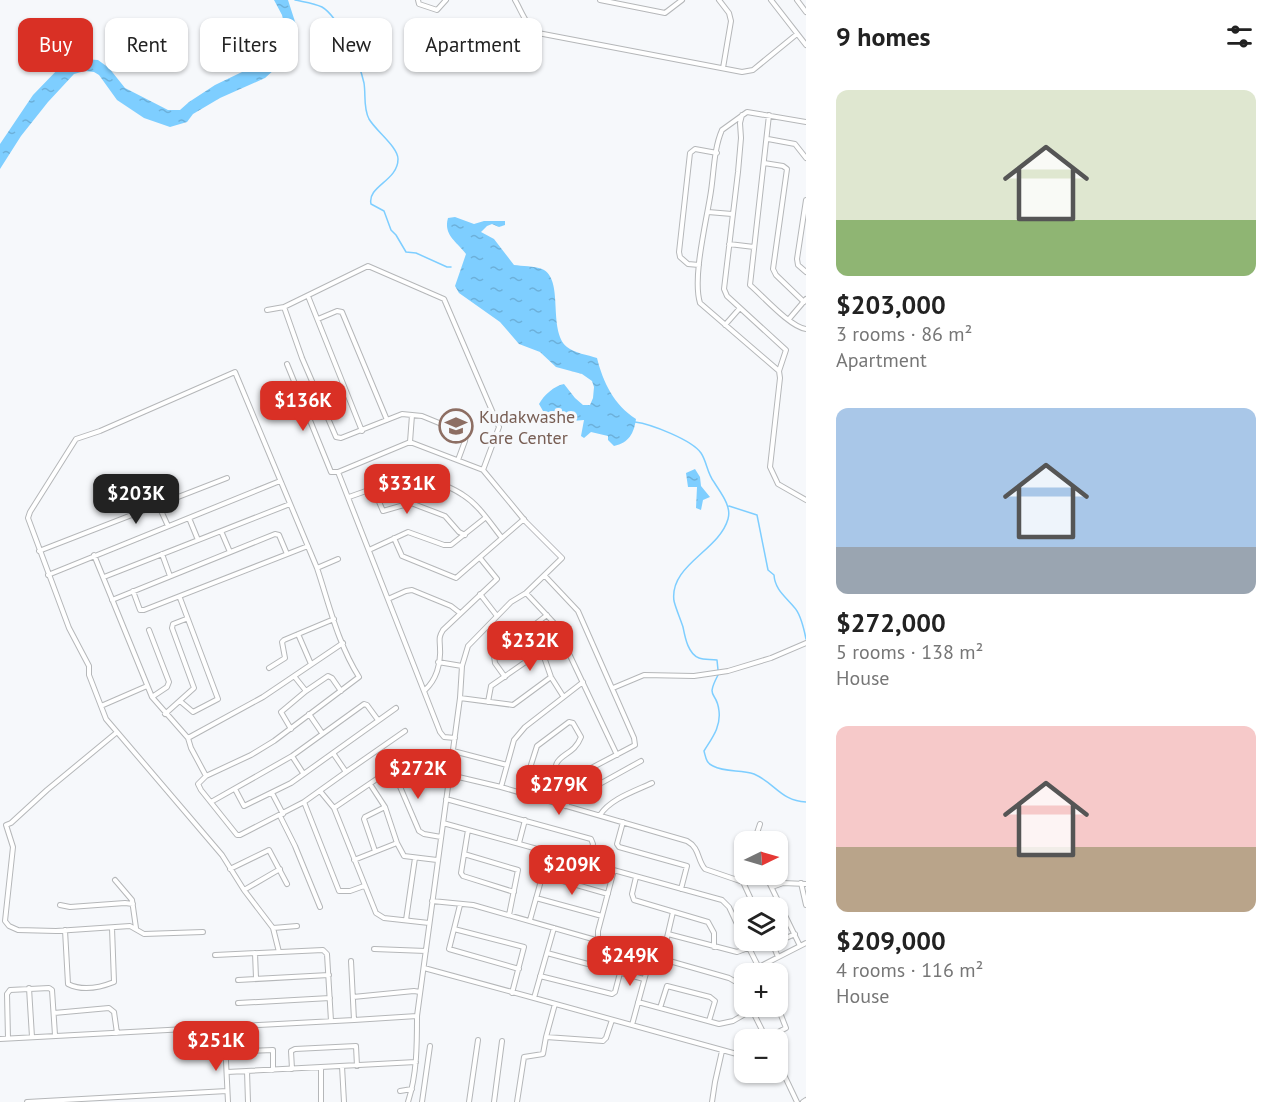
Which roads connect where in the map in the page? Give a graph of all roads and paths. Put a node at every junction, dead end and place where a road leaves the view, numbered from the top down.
1 (418, 0) edge
2 (446, 0) edge
3 (515, 0) edge
4 (600, 0) edge
5 (681, 0) edge
6 (719, 0) edge
7 (771, 0) edge
8 (797, 0) edge
9 (806, 12) edge
10 (797, 34) junction
11 (806, 45) edge
12 (723, 68) junction
13 (742, 115) junction
14 (769, 116) junction
15 (806, 122) edge
16 (768, 138) junction
17 (717, 153) junction
18 (806, 158) edge
19 (764, 163) junction
20 (806, 200) edge
21 (708, 212) junction
22 (732, 214) junction
23 (729, 244) junction
24 (754, 248) junction
25 (699, 265) junction
26 (806, 272) edge
27 (308, 296) junction
28 (805, 300) edge
29 (284, 307) junction
30 (740, 308) junction
31 (267, 310) dead end
32 (318, 319) junction
33 (789, 319) junction
34 (725, 325) junction
35 (806, 329) edge
36 (287, 364) dead end
37 (779, 371) junction
38 (412, 415) junction
39 (387, 420) junction
40 (362, 431) junction
41 (410, 442) junction
42 (458, 459) junction
43 (483, 470) junction
44 (338, 472) junction
45 (227, 478) dead end
46 (280, 481) junction
47 (373, 488) junction
48 (349, 496) junction
49 (806, 500) edge
50 (158, 504) junction
51 (290, 504) junction
52 (189, 518) junction
53 (485, 518) junction
54 (524, 519) junction
55 (168, 526) junction
56 (221, 531) junction
57 (465, 534) junction
58 (394, 538) junction
59 (502, 538) junction
60 (198, 540) junction
61 (308, 546) junction
62 (369, 549) junction
63 (39, 551) junction
64 (230, 552) junction
65 (162, 554) junction
66 (287, 554) junction
67 (94, 555) junction
68 (480, 558) junction
69 (338, 559) dead end
70 (317, 567) junction
71 (48, 575) junction
72 (545, 576) junction
73 (170, 577) junction
74 (104, 578) junction
75 (133, 591) junction
76 (526, 593) junction
77 (480, 594) junction
78 (180, 598) junction
79 (388, 599) junction
80 (112, 600) junction
81 (460, 613) junction
82 (547, 615) junction
83 (497, 616) junction
84 (186, 619) junction
85 (334, 620) junction
86 (149, 630) dead end
87 (298, 634) junction
88 (343, 643) junction
89 (805, 643) edge
90 (438, 662) junction
91 (311, 664) junction
92 (462, 666) junction
93 (270, 668) dead end
94 (294, 676) junction
95 (505, 677) junction
96 (551, 677) junction
97 (583, 682) junction
98 (147, 686) junction
99 (613, 688) junction
100 (425, 690) junction
101 (306, 691) junction
102 (341, 691) junction
103 (563, 696) junction
104 (152, 697) junction
105 (460, 698) junction
106 (180, 701) junction
107 (488, 702) junction
108 (101, 706) junction
109 (396, 708) dead end
110 (165, 714) junction
111 (309, 714) junction
112 (378, 720) junction
113 (291, 729) junction
114 (405, 731) dead end
115 (116, 733) junction
116 (322, 733) junction
117 (188, 738) junction
118 (455, 738) junction
119 (453, 751) junction
120 (333, 753) junction
121 (415, 753) dead end
122 (617, 755) junction
123 (292, 756) junction
124 (641, 761) dead end
125 (507, 765) junction
126 (392, 768) junction
127 (346, 772) junction
128 (303, 773) junction
129 (450, 775) junction
130 (206, 776) junction
131 (652, 783) dead end
132 (370, 784) junction
133 (559, 785) junction
134 (501, 788) junction
135 (235, 789) junction
136 (320, 791) junction
137 (272, 793) junction
138 (522, 793) junction
139 (446, 799) junction
140 (545, 800) junction
141 (211, 802) junction
142 (304, 802) junction
143 (384, 807) junction
144 (565, 807) junction
145 (334, 808) junction
146 (281, 815) junction
147 (600, 815) junction
148 (525, 820) junction
149 (623, 822) junction
150 (443, 824) junction
151 (760, 824) dead end
152 (468, 830) junction
153 (758, 831) edge
154 (441, 837) junction
155 (397, 843) junction
156 (519, 843) junction
157 (375, 851) junction
158 (549, 852) junction
159 (465, 854) junction
160 (415, 858) junction
161 (354, 860) junction
162 (437, 860) junction
163 (588, 863) junction
164 (230, 869) junction
165 (280, 869) junction
166 (614, 870) junction
167 (542, 875) junction
168 (636, 877) junction
169 (116, 880) dead end
170 (287, 884) dead end
171 (804, 884) edge
172 (364, 886) junction
173 (771, 887) joint
174 (681, 889) junction
175 (244, 890) junction
176 (514, 892) junction
177 (608, 894) junction
178 (750, 897) edge
179 (536, 898) junction
180 (432, 901) junction
181 (133, 904) junction
182 (460, 904) junction
183 (806, 904) edge
184 (60, 905) dead end
185 (320, 908) dead end
186 (673, 912) junction
187 (509, 915) junction
188 (602, 916) junction
189 (734, 919) edge
190 (406, 920) junction
191 (530, 920) junction
192 (429, 923) junction
193 (297, 926) dead end
194 (112, 928) junction
195 (273, 928) junction
196 (454, 928) junction
197 (554, 928) junction
198 (136, 929) junction
199 (65, 930) junction
200 (203, 932) dead end
201 (795, 933) junction
202 (668, 934) junction
203 (788, 936) edge
204 (598, 941) junction
205 (806, 943) edge
206 (800, 946) junction
207 (714, 947) junction
208 (374, 949) dead end
209 (426, 951) junction
210 (740, 951) edge
211 (776, 951) edge
212 (279, 952) junction
213 (255, 953) junction
214 (547, 953) junction
215 (215, 955) dead end
216 (651, 955) junction
217 (778, 957) junction
218 (662, 958) junction
219 (351, 961) dead end
220 (767, 963) edge
221 (424, 968) junction
222 (519, 969) junction
223 (620, 973) junction
224 (329, 975) junction
225 (540, 976) junction
226 (256, 978) junction
227 (644, 979) junction
228 (238, 980) dead end
229 (734, 982) edge
230 (29, 988) junction
231 (420, 992) junction
232 (512, 993) junction
233 (353, 996) junction
234 (330, 998) junction
235 (534, 998) junction
236 (638, 1002) junction
237 (238, 1003) dead end
238 (555, 1004) junction
239 (660, 1008) junction
240 (54, 1013) junction
241 (417, 1016) junction
242 (736, 1017) edge
243 (354, 1020) junction
244 (612, 1020) junction
245 (331, 1021) junction
246 (709, 1022) junction
247 (632, 1025) junction
248 (117, 1033) junction
249 (55, 1035) junction
250 (32, 1037) junction
251 (546, 1037) junction
252 (8, 1038) junction
253 (0, 1040) edge
254 (477, 1040) dead end
255 (225, 1041) dead end
256 (502, 1041) dead end
257 (430, 1046) dead end
258 (723, 1051) junction
259 (226, 1052) junction
260 (734, 1054) edge
261 (416, 1062) junction
262 (321, 1066) junction
263 (342, 1066) junction
264 (357, 1066) junction
265 (292, 1069) junction
266 (273, 1070) junction
267 (247, 1071) junction
268 (227, 1072) junction
269 (788, 1083) edge
270 (412, 1089) junction
271 (227, 1091) junction
272 (400, 1091) dead end
273 (27, 1102) edge
274 (228, 1102) edge
275 (248, 1102) edge
276 (321, 1102) edge
277 (344, 1102) edge
278 (408, 1102) edge
279 (422, 1102) edge
280 (469, 1102) edge
281 (494, 1102) edge
282 (517, 1102) edge
283 (712, 1102) edge
284 (797, 1102) edge

1 - 2 street
3 - 12 street
4 - 5 street
6 - 12 street
7 - 10 street
8 - 9 street
10 - 11 street
10 - 12 street
13 - 14 street
13 - 17 street
13 - 22 street
14 - 15 street
14 - 16 street
16 - 18 street
16 - 19 street
17 - 21 street
17 - 25 street
19 - 24 street
19 - 28 street
20 - 26 street
21 - 22 street
21 - 25 street
22 - 23 street
23 - 24 street
23 - 30 street
24 - 33 street
25 - 34 street
27 - 29 street
27 - 32 street
27 - 43 street
28 - 33 street
29 - 31 street
29 - 40 street
30 - 34 street
30 - 37 street
32 - 39 street
32 - 40 street
33 - 35 street
34 - 37 street
36 - 44 street
37 - 49 street
38 - 39 street
38 - 41 street
38 - 42 street
39 - 40 street
41 - 42 street
41 - 44 street
42 - 43 street
43 - 54 street
44 - 48 street
45 - 50 street
46 - 51 street
46 - 52 street
46 - 63 street
47 - 48 street
47 - 53 street
47 - 57 street
48 - 62 street
50 - 55 street
50 - 63 street
51 - 56 street
51 - 61 street
52 - 55 street
52 - 60 street
53 - 57 street
53 - 59 street
54 - 59 street
54 - 72 street
55 - 67 street
56 - 60 street
56 - 64 street
57 - 58 street
58 - 62 street
58 - 68 street
59 - 68 street
60 - 65 street
61 - 66 street
61 - 70 street
62 - 79 street
63 - 71 street
64 - 66 street
64 - 73 street
65 - 73 street
65 - 74 street
66 - 78 street
67 - 71 street
67 - 74 street
68 - 77 street
69 - 70 street
70 - 85 street
71 - 108 street
72 - 76 street
72 - 99 street
73 - 75 street
74 - 80 street
75 - 78 street
75 - 80 street
76 - 82 street
76 - 83 street
77 - 81 street
77 - 83 street
78 - 84 street
79 - 81 street
79 - 100 street
80 - 98 street
81 - 90 street
82 - 95 street
82 - 97 street
83 - 92 street
84 - 106 street
84 - 106 street
85 - 87 street
85 - 88 street
86 - 104 street
87 - 91 street
87 - 93 street
88 - 91 street
88 - 102 street
89 - 99 street
90 - 92 street
90 - 100 street
91 - 94 street
92 - 105 street
94 - 101 street
94 - 117 street
95 - 96 street
95 - 107 street
96 - 103 street
96 - 107 street
97 - 103 street
97 - 122 street
98 - 104 street
98 - 108 street
99 - 122 street
100 - 118 street
101 - 102 street
101 - 113 street
102 - 111 street
103 - 125 street
104 - 110 street
105 - 107 street
105 - 118 street
106 - 110 street
108 - 115 street
109 - 112 street
110 - 117 street
111 - 113 street
111 - 116 street
112 - 116 street
112 - 120 street
113 - 130 street
114 - 127 street
115 - 164 street
115 - 199 street
116 - 123 street
117 - 130 street
118 - 119 street
119 - 125 street
119 - 129 street
120 - 127 street
120 - 128 street
121 - 126 street
122 - 133 street
123 - 128 street
123 - 135 street
124 - 144 street
125 - 134 street
126 - 132 street
126 - 154 street
127 - 136 street
128 - 137 street
129 - 134 street
129 - 139 street
130 - 141 street
131 - 147 street
132 - 143 street
132 - 145 street
133 - 138 street
133 - 140 street
134 - 138 street
135 - 137 street
135 - 141 street
136 - 142 street
136 - 145 street
137 - 146 street
138 - 140 street
139 - 148 street
139 - 150 street
140 - 144 street
141 - 146 street
142 - 146 street
142 - 172 street
143 - 155 street
143 - 157 street
144 - 147 street
145 - 161 street
146 - 185 street
147 - 149 street
148 - 156 street
148 - 163 street
149 - 174 street
149 - 178 street
150 - 152 street
150 - 154 street
151 - 153 street
152 - 156 street
152 - 159 street
154 - 162 street
155 - 157 street
155 - 160 street
156 - 158 street
157 - 161 street
158 - 163 street
158 - 167 street
159 - 176 street
159 - 176 street
160 - 162 street
160 - 190 street
161 - 172 street
162 - 180 street
163 - 166 street
164 - 165 street
164 - 175 street
165 - 170 street
165 - 175 street
166 - 168 street
166 - 177 street
167 - 177 street
167 - 179 street
168 - 174 street
168 - 186 street
169 - 181 street
171 - 173 street
171 - 183 street
172 - 190 street
173 - 201 street
174 - 189 street
175 - 195 street
176 - 187 street
177 - 188 street
179 - 188 street
179 - 191 street
180 - 182 street
180 - 192 street
181 - 184 street
181 - 198 street
182 - 187 street
182 - 196 street
186 - 202 street
186 - 207 street
187 - 191 street
188 - 204 street
190 - 192 street
191 - 197 street
192 - 209 street
193 - 195 street
194 - 198 street
194 - 199 street
194 - 199 street
195 - 212 street
196 - 222 street
196 - 222 street
197 - 204 street
197 - 214 street
198 - 200 street
201 - 203 street
201 - 206 street
202 - 207 street
202 - 218 street
204 - 216 street
205 - 206 street
206 - 217 street
207 - 210 street
208 - 209 street
209 - 221 street
211 - 217 street
212 - 213 street
212 - 224 street
213 - 215 street
213 - 226 street
214 - 223 street
214 - 225 street
216 - 218 street
216 - 227 street
217 - 220 street
218 - 229 street
219 - 233 street
221 - 231 street
221 - 232 street
222 - 232 street
223 - 225 street
223 - 227 street
224 - 226 street
224 - 234 street
225 - 235 street
226 - 228 street
227 - 236 street
230 - 240 street
230 - 250 street
230 - 252 street
231 - 233 street
231 - 241 street
232 - 235 street
233 - 243 street
234 - 237 street
234 - 245 street
235 - 238 street
236 - 239 street
236 - 247 street
238 - 244 street
238 - 251 street
239 - 246 street
239 - 246 street
240 - 248 street
240 - 249 street
241 - 243 street
241 - 261 street
242 - 246 street
243 - 245 street
244 - 247 street
244 - 251 street
245 - 248 street
247 - 258 street
248 - 249 street
249 - 250 street
250 - 252 street
251 - 282 street
252 - 253 street
254 - 280 street
255 - 259 street
256 - 281 street
257 - 279 street
258 - 260 street
258 - 283 street
259 - 266 street
259 - 268 street
261 - 264 street
261 - 270 street
262 - 263 street
262 - 265 street
262 - 276 street
263 - 264 street
263 - 277 street
264 - 265 street
265 - 266 street
266 - 267 street
267 - 268 street
267 - 275 street
268 - 271 street
269 - 284 street
270 - 272 street
270 - 278 street
271 - 273 street
271 - 274 street

